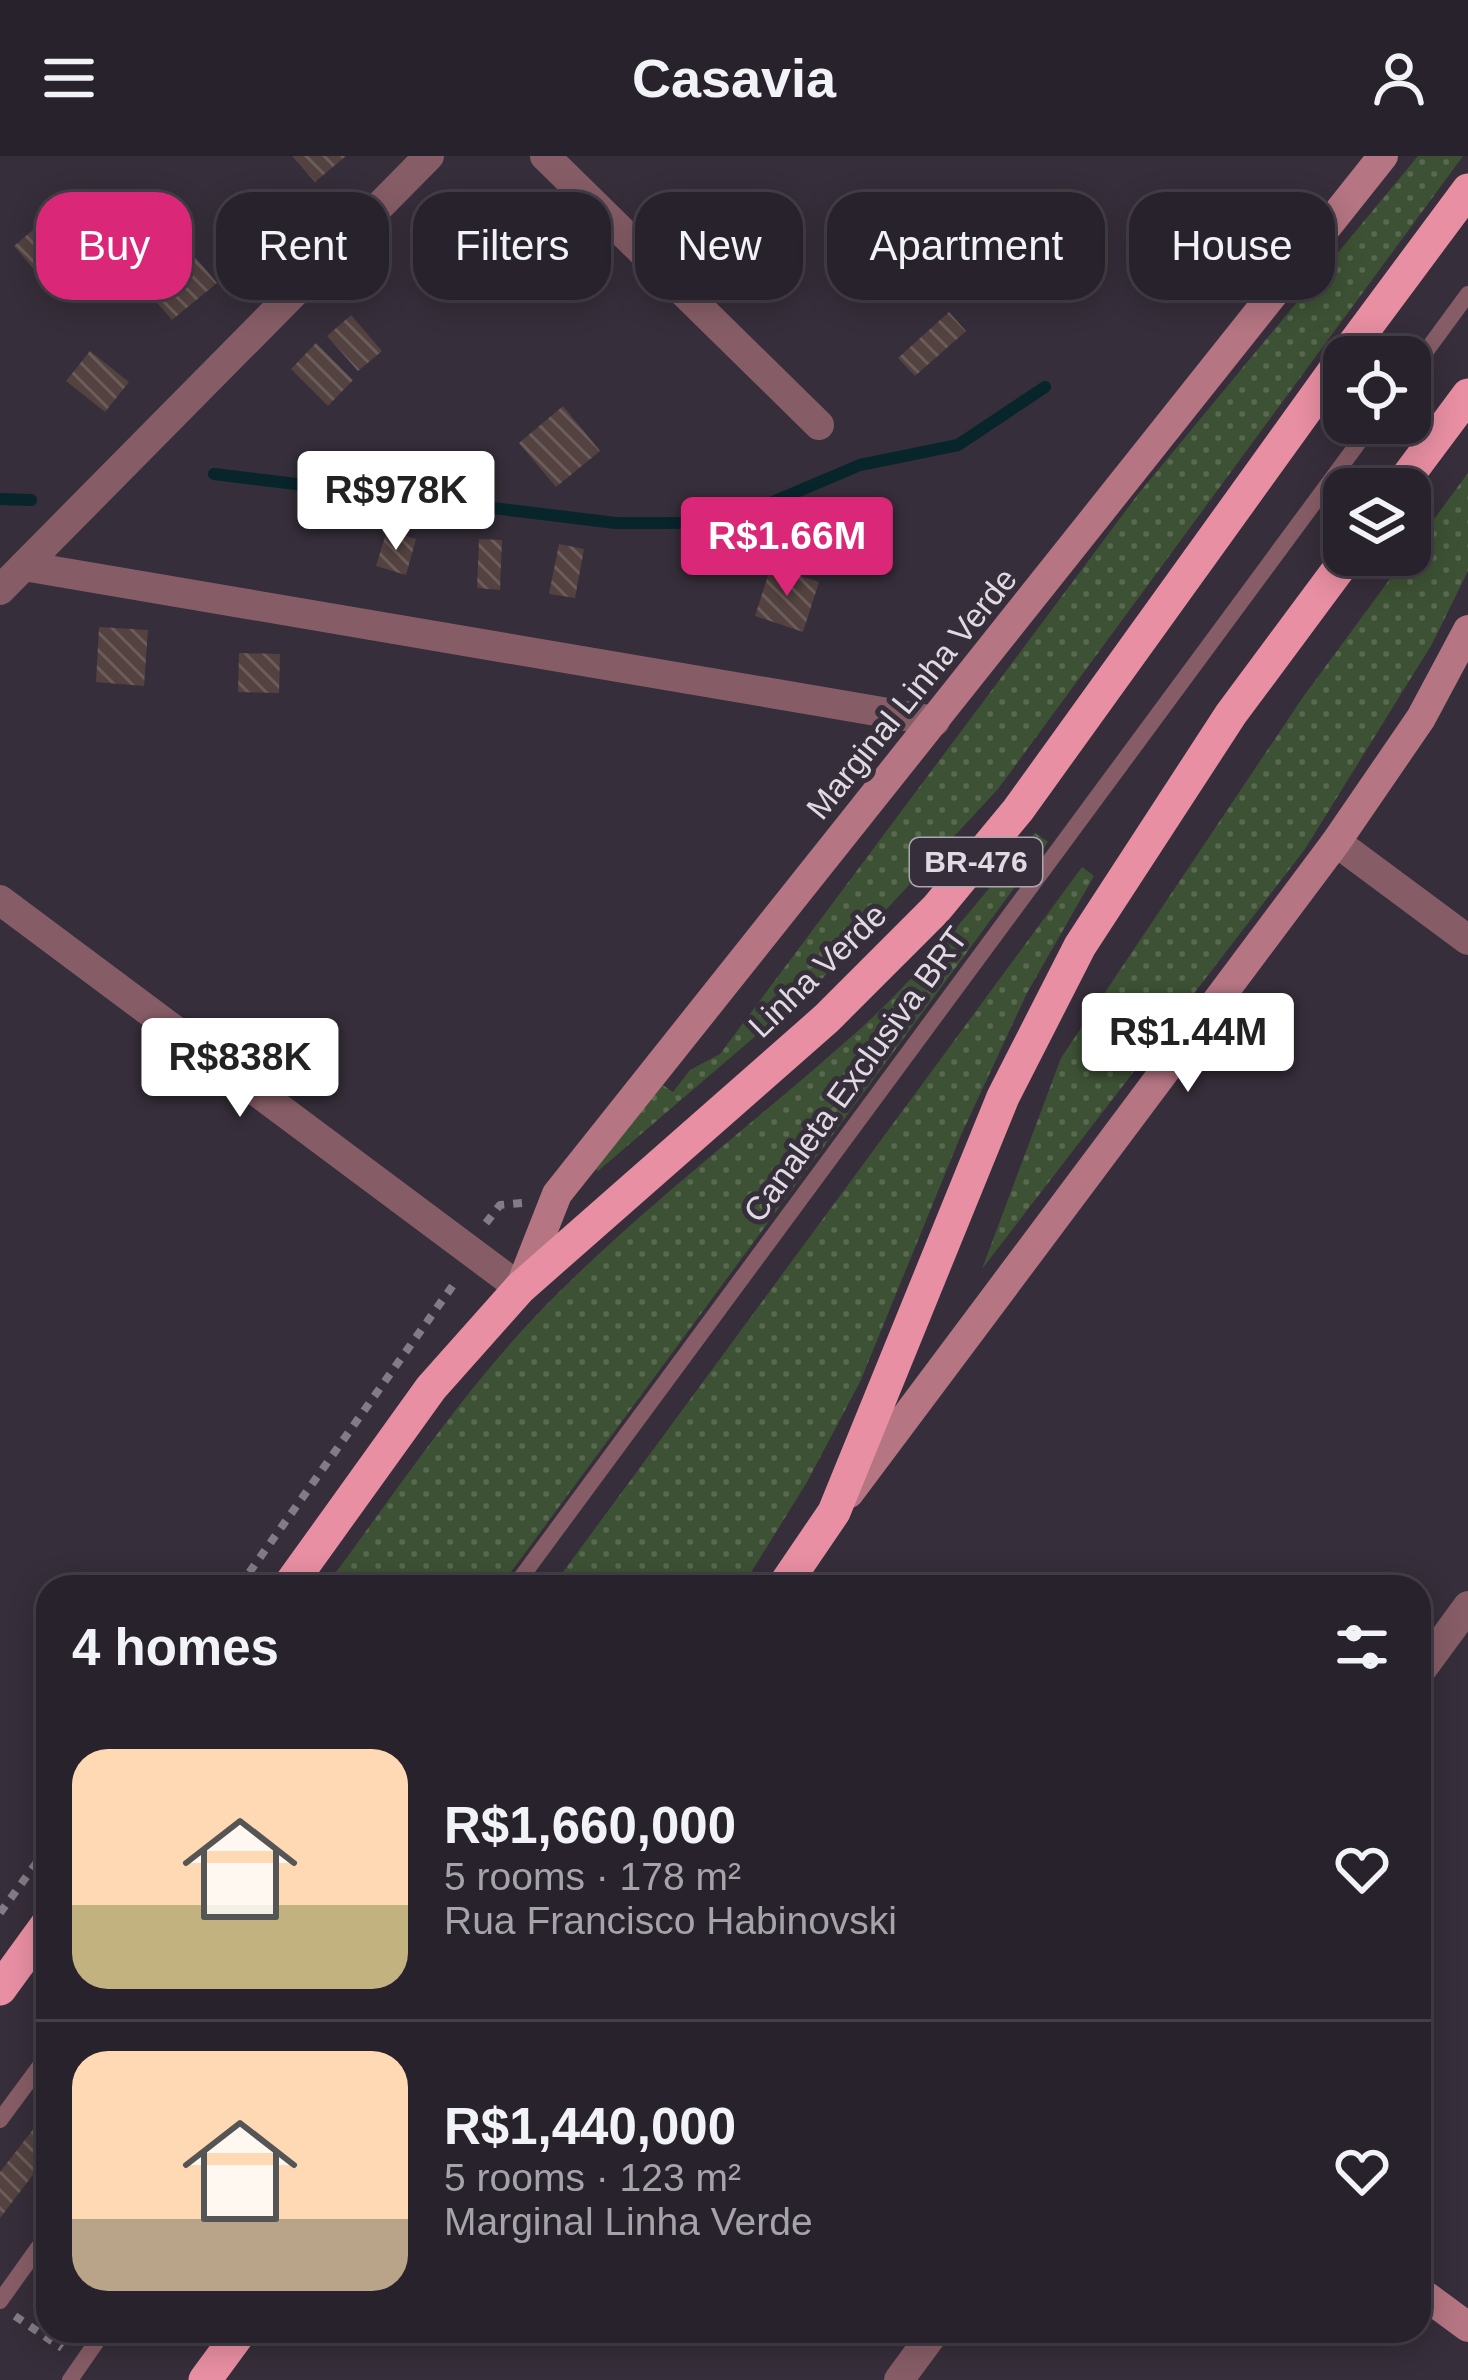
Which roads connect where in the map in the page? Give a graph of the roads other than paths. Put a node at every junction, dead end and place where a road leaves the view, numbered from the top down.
1 (429, 156) edge
2 (545, 156) edge
3 (1383, 156) edge
4 (1468, 190) edge
5 (1468, 294) edge
6 (1360, 336) edge
7 (1431, 344) edge
8 (1323, 386) edge
9 (1468, 395) edge
10 (819, 424) dead end
11 (1358, 444) edge
12 (1414, 468) edge
13 (23, 566) junction
14 (1334, 576) edge
15 (0, 590) edge
16 (1468, 630) edge
17 (935, 721) junction
18 (1336, 842) junction
19 (0, 899) edge
20 (1468, 940) edge
21 (520, 1288) junction
22 (834, 1512) junction
23 (297, 1575) edge
24 (523, 1575) edge
25 (791, 1575) edge
26 (1468, 1606) edge
27 (1431, 1656) edge
28 (36, 1940) edge
29 (0, 1990) edge
30 (36, 2070) edge
31 (0, 2120) edge
32 (36, 2251) edge
33 (1431, 2300) edge
34 (0, 2303) edge
35 (1468, 2327) edge
36 (95, 2343) edge
37 (232, 2343) edge
38 (926, 2343) edge
39 (70, 2380) edge
40 (205, 2380) edge
41 (899, 2380) edge

1 - 13 street
2 - 10 street
3 - 17 main road, Marginal Linha Verde
4 - 6 highway, Linha Verde / BR-476
5 - 7 lane
8 - 21 highway, Linha Verde / BR-476
9 - 12 highway
11 - 24 lane, Canaleta Exclusiva BRT
13 - 15 street
13 - 17 street
14 - 22 highway
16 - 18 main road
17 - 21 main road, Marginal Linha Verde
18 - 20 street
18 - 22 main road
19 - 21 street
21 - 23 highway, Linha Verde / BR-476
22 - 25 highway
26 - 27 street
28 - 29 highway
30 - 31 lane
32 - 34 lane
33 - 35 main road
36 - 39 lane
37 - 40 highway
38 - 41 street

